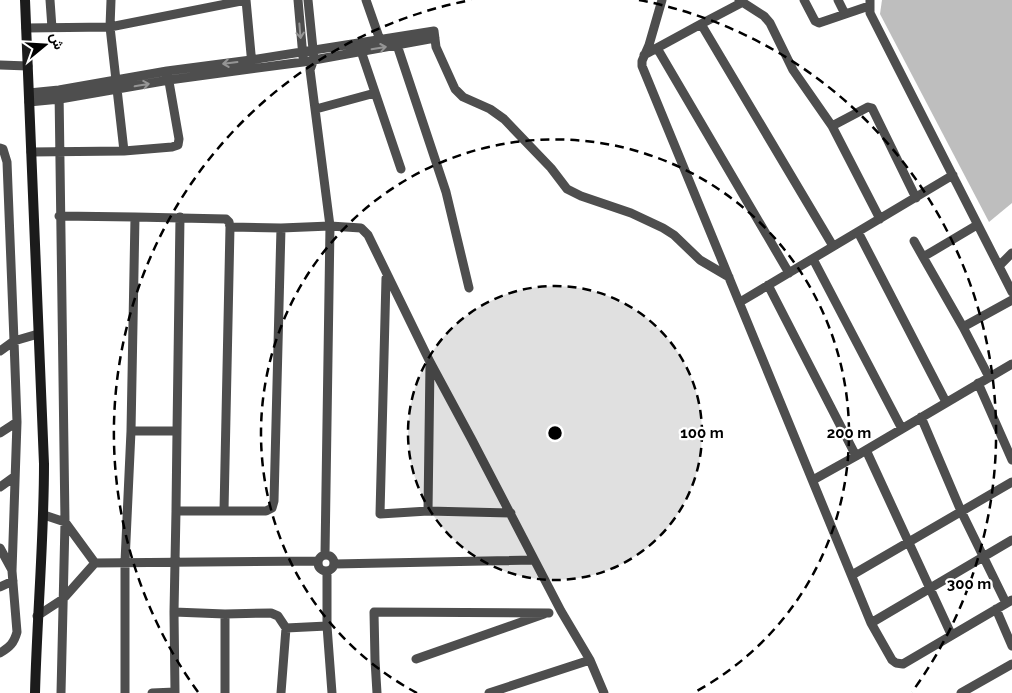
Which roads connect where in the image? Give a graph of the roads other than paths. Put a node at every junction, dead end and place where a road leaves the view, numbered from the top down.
1 (25, 0) edge
2 (50, 0) edge
3 (111, 0) edge
4 (246, 0) edge
5 (298, 0) edge
6 (308, 0) edge
7 (366, 0) edge
8 (662, 0) edge
9 (804, 0) edge
10 (838, 0) edge
11 (740, 1) edge
12 (869, 3) edge
13 (845, 14) junction
14 (701, 24) junction
15 (110, 27) junction
16 (26, 28) junction
17 (52, 28) junction
18 (380, 40) junction
19 (396, 41) junction
20 (359, 47) junction
21 (656, 48) junction
22 (302, 51) junction
23 (313, 55) junction
24 (644, 56) junction
25 (303, 62) junction
26 (0, 65) edge
27 (252, 65) junction
28 (28, 66) junction
29 (310, 70) junction
30 (167, 71) junction
31 (115, 80) junction
32 (169, 80) junction
33 (117, 90) junction
34 (375, 93) junction
35 (59, 95) junction
36 (29, 97) junction
37 (316, 109) junction
38 (832, 126) junction
39 (0, 148) edge
40 (124, 151) junction
41 (30, 152) junction
42 (60, 153) junction
43 (401, 169) dead end
44 (953, 176) junction
45 (916, 198) junction
46 (5, 211) edge
47 (59, 216) junction
48 (136, 217) junction
49 (180, 217) junction
50 (880, 219) junction
51 (977, 225) junction
52 (330, 226) junction
53 (230, 227) junction
54 (281, 228) junction
55 (858, 232) junction
56 (914, 241) dead end
57 (833, 246) junction
58 (1012, 253) edge
59 (923, 257) junction
60 (813, 259) junction
61 (998, 266) junction
62 (789, 272) junction
63 (386, 274) junction
64 (729, 278) junction
65 (768, 285) junction
66 (469, 288) dead end
67 (1012, 292) edge
68 (1012, 300) edge
69 (740, 302) junction
70 (963, 327) junction
71 (38, 334) junction
72 (14, 341) junction
73 (0, 351) edge
74 (430, 362) junction
75 (1012, 364) edge
76 (989, 377) junction
77 (978, 383) junction
78 (946, 402) junction
79 (921, 417) junction
80 (17, 422) junction
81 (902, 429) junction
82 (131, 431) junction
83 (178, 431) junction
84 (0, 433) edge
85 (866, 450) junction
86 (856, 456) junction
87 (1012, 460) edge
88 (14, 477) junction
89 (813, 480) junction
90 (1012, 482) edge
91 (0, 487) edge
92 (176, 511) junction
93 (224, 511) junction
94 (428, 511) junction
95 (961, 511) junction
96 (511, 513) junction
97 (44, 515) junction
98 (65, 522) junction
99 (1012, 540) edge
100 (909, 541) junction
101 (0, 548) edge
102 (325, 554) junction
103 (983, 557) junction
104 (534, 560) junction
105 (318, 561) junction
106 (125, 562) junction
107 (174, 562) junction
108 (95, 563) junction
109 (334, 564) junction
110 (12, 571) junction
111 (327, 571) junction
112 (852, 575) junction
113 (13, 581) junction
114 (0, 587) edge
115 (929, 588) junction
116 (63, 599) junction
117 (1009, 602) edge
118 (996, 609) junction
119 (561, 611) junction
120 (174, 612) junction
121 (549, 613) junction
122 (226, 614) junction
123 (37, 616) junction
124 (871, 623) junction
125 (328, 626) junction
126 (286, 628) junction
127 (951, 634) junction
128 (1012, 646) edge
129 (0, 653) edge
130 (416, 659) dead end
131 (590, 660) junction
132 (1012, 664) edge
133 (175, 692) edge
134 (34, 693) edge
135 (61, 693) edge
136 (124, 693) edge
137 (152, 693) edge
138 (225, 693) edge
139 (281, 693) edge
140 (332, 693) edge
141 (377, 693) edge
142 (489, 693) edge
143 (604, 693) edge
144 (961, 693) edge

1 - 16 street
2 - 17 street
3 - 15 street
4 - 15 street
4 - 27 street
5 -> 22 street
6 - 23 street
7 - 18 street
8 - 24 street
9 - 13 street
10 - 13 street
11 - 14 street
11 - 38 street
12 - 13 street
12 - 44 street
14 - 21 street
14 - 57 street
15 - 17 street
15 - 31 street
16 - 17 street
16 - 28 street
18 - 19 street
18 - 20 street
20 -> 19 street
19 - 64 street
19 - 66 street
20 - 23 street
20 - 34 street
21 - 24 street
21 - 62 street
22 - 23 street
22 - 25 street
22 - 27 street
23 - 25 street
23 - 29 street
24 - 64 street
25 - 27 street
25 - 29 street
26 - 28 street
27 -> 30 street
27 - 32 street
28 - 36 street
29 - 37 street
30 - 31 street
30 - 32 street
31 - 33 street
31 - 35 street
33 -> 32 street
32 - 40 street
33 - 35 street
33 - 40 street
34 - 37 street
34 - 43 street
35 - 36 street
35 - 42 street
36 - 41 street
37 - 52 street
38 - 45 street
38 - 50 street
39 - 46 street
40 - 42 street
41 - 42 street
41 - 71 street
42 - 47 street
44 - 45 street
44 - 51 street
45 - 50 street
46 - 72 street
47 - 48 street
47 - 98 street
48 - 49 street
48 - 82 street
49 - 53 street
49 - 83 street
50 - 55 street
51 - 59 street
51 - 61 street
52 - 54 street
52 - 63 street
52 - 102 street
53 - 54 street
53 - 93 street
54 - 93 street
55 - 57 street
55 - 78 street
56 - 59 street
57 - 60 street
58 - 61 street
59 - 70 street
60 - 62 street
60 - 81 street
61 - 67 street
62 - 65 street
63 - 74 street
63 - 94 street
64 - 69 street
65 - 69 street
65 - 86 street
68 - 70 street
69 - 89 street
70 - 76 street
71 - 72 street
71 - 97 street
72 - 73 street
72 - 80 street
74 - 94 street
74 - 96 street
75 - 76 street
76 - 77 street
77 - 78 street
77 - 87 street
78 - 79 street
79 - 81 street
79 - 95 street
80 - 84 street
80 - 88 street
81 - 85 street
82 - 83 street
82 - 106 street
83 - 92 street
85 - 86 street
85 - 100 street
86 - 89 street
88 - 91 street
88 - 110 street
89 - 112 street
90 - 95 street
92 - 93 street
92 - 107 street
94 - 96 street
95 - 100 street
95 - 103 street
96 - 104 street
97 - 98 street
97 - 123 street
98 - 108 street
98 - 116 street
99 - 103 street
100 - 112 street
100 - 115 street
101 - 110 street
102 - 105 street
102 - 109 street
103 - 115 street
103 - 117 street
104 - 109 street
104 - 119 street
105 - 107 street
105 - 111 street
106 - 107 street
106 - 108 street
106 - 136 street
107 - 120 street
108 - 116 street
109 - 111 street
110 - 113 street
111 - 125 street
112 - 124 street
113 - 114 street
113 - 129 street
115 - 124 street
115 - 127 street
116 - 123 street
116 - 135 street
117 - 118 street
118 - 127 street
118 - 128 street
119 - 121 street
119 - 131 street
120 - 122 street
120 - 133 street
121 - 130 street
121 - 141 street
122 - 126 street
122 - 138 street
123 - 134 street
124 - 127 street
125 - 126 street
125 - 140 street
126 - 139 street
131 - 142 street
131 - 143 street
132 - 144 street
133 - 137 street

